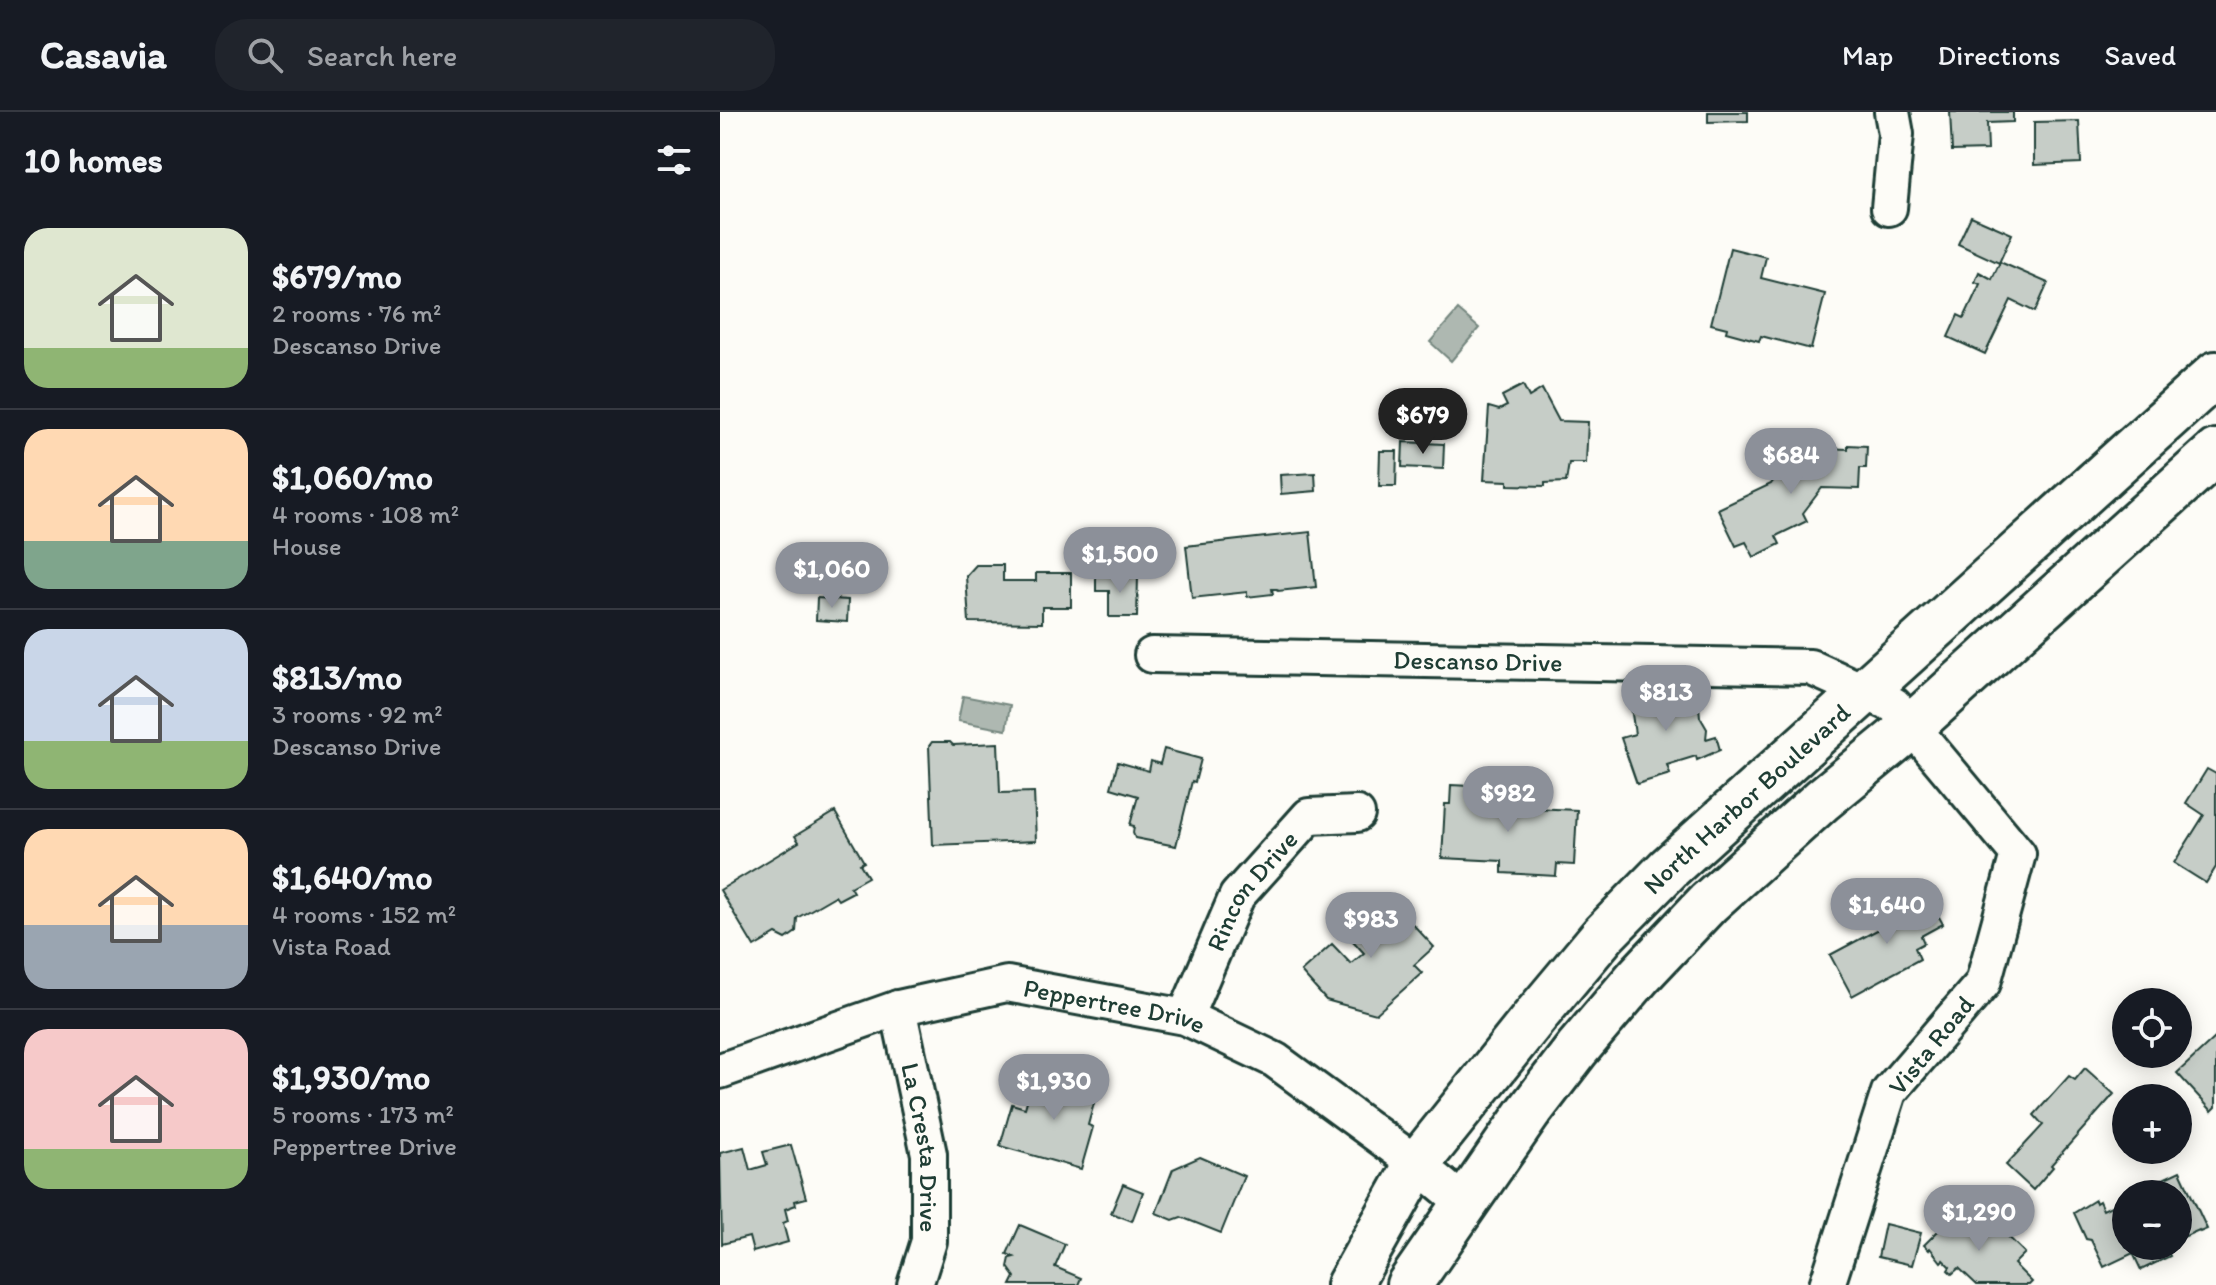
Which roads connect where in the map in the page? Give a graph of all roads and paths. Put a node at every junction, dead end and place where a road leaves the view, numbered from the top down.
1 (1892, 112) edge
2 (1889, 208) dead end
3 (2216, 374) edge
4 (2216, 452) edge
5 (1152, 655) dead end
6 (1890, 707) junction
7 (1357, 814) dead end
8 (898, 1008) junction
9 (1185, 1017) junction
10 (720, 1071) edge
11 (1417, 1164) junction
12 (1464, 1203) junction
13 (915, 1285) edge
14 (1349, 1285) edge
15 (1409, 1285) edge
16 (1827, 1285) edge

1 - 2 street
3 - 6 main road, North Harbor Boulevard
4 - 6 main road, North Harbor Boulevard
5 - 6 street, Descanso Drive
6 - 11 main road, North Harbor Boulevard
6 - 12 main road, North Harbor Boulevard
6 - 16 street, Vista Road
7 - 9 street, Rincon Drive
8 - 9 street, Peppertree Drive
8 - 10 street, Peppertree Drive
8 - 13 street, La Cresta Drive
9 - 11 street, Peppertree Drive
11 - 12 street, Peppertree Drive
11 - 14 main road, North Harbor Boulevard
12 - 15 main road, North Harbor Boulevard

